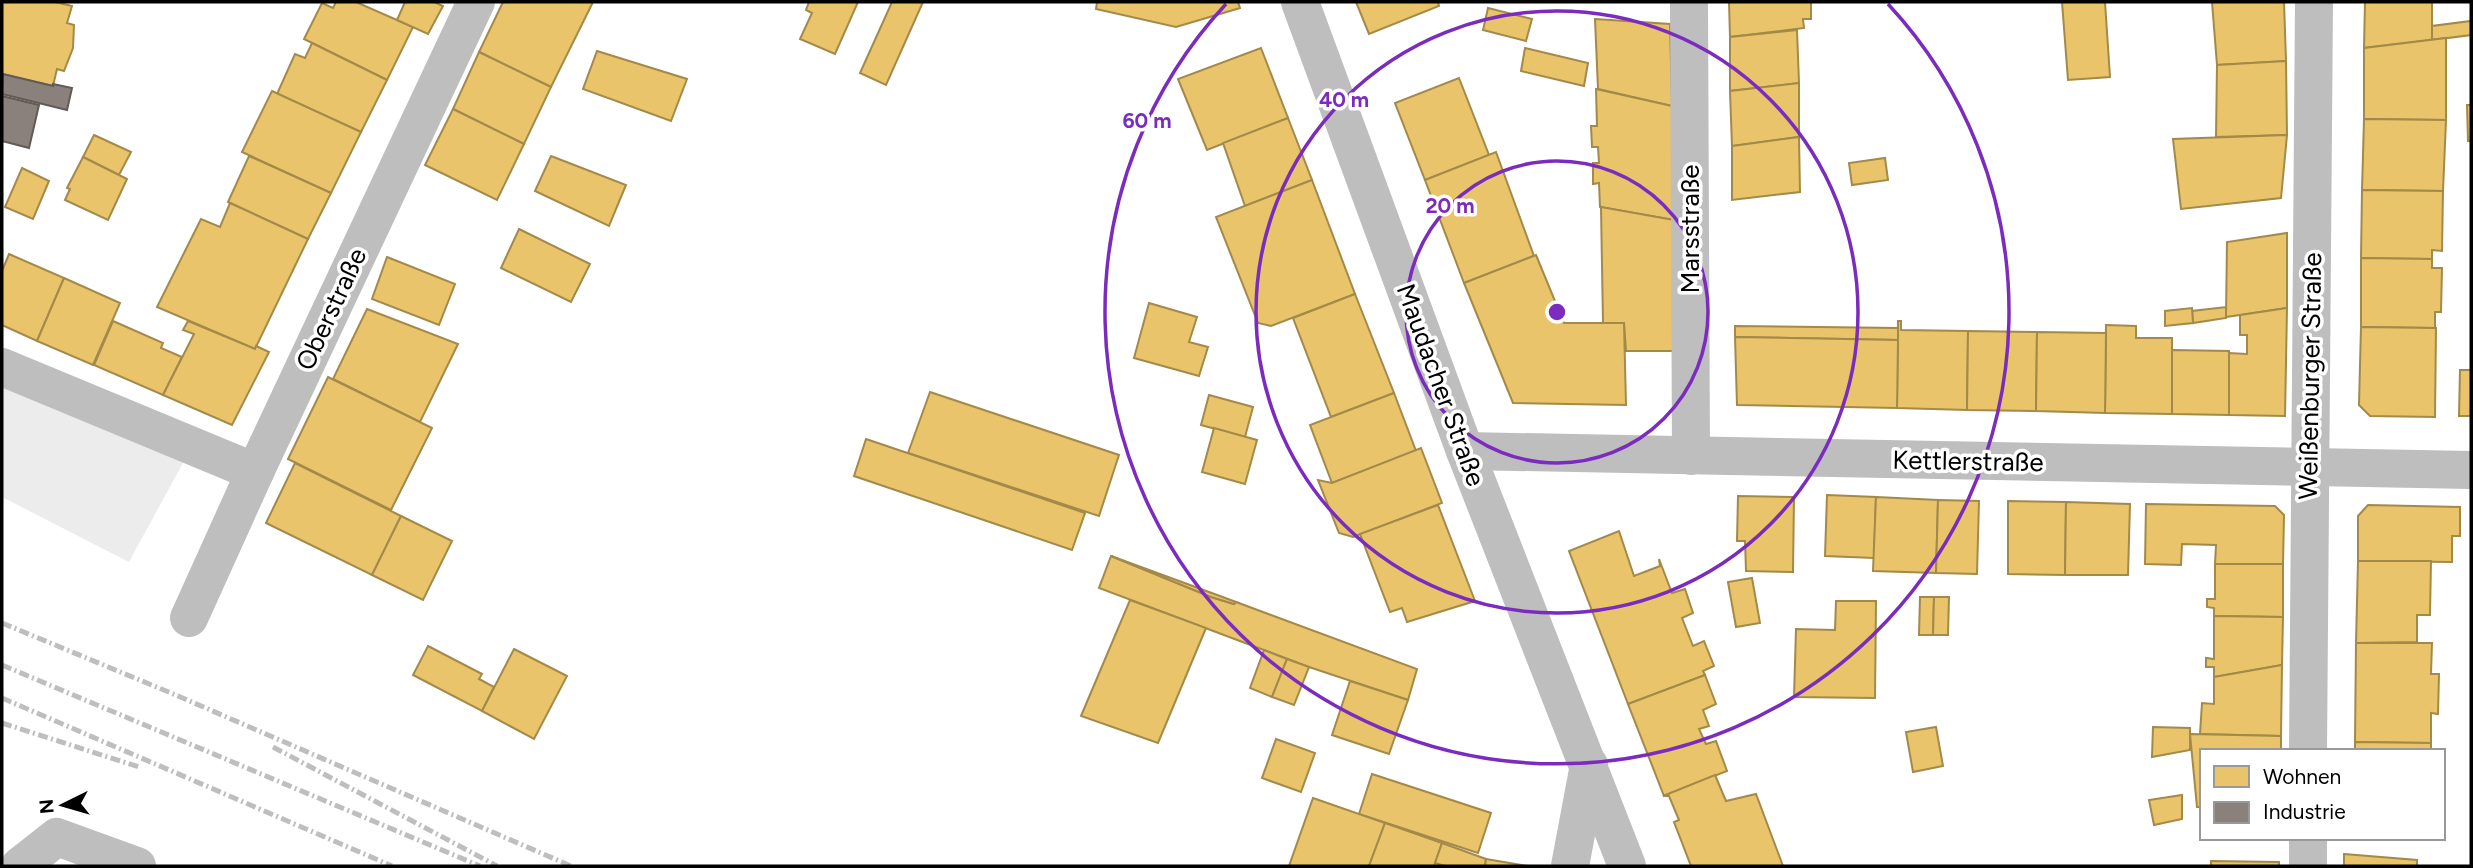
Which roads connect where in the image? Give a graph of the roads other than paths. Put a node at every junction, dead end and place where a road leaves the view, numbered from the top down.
1 (476, 2) edge
2 (1300, 2) edge
3 (1689, 2) edge
4 (2314, 2) edge
5 (2, 367) edge
6 (1465, 451) junction
7 (1692, 456) junction
8 (2309, 467) junction
9 (2471, 470) edge
10 (255, 472) junction
11 (189, 618) dead end
12 (2308, 749) edge
13 (1589, 765) junction
14 (2308, 840) edge
15 (20, 866) edge
16 (137, 866) edge
17 (1570, 866) edge
18 (1627, 866) edge
19 (2308, 866) edge

1 - 10 street, Oberstraße
2 - 6 street, Maudacher Straße
3 - 7 street, Marsstraße
4 - 8 street, Weißenburger Straße
5 - 10 street
6 - 7 street, Kettlerstraße
6 - 13 street, Maudacher Straße
7 - 8 street, Kettlerstraße
8 - 9 street, Kettlerstraße
8 - 12 street, Weißenburger Straße
10 - 11 street, Oberstraße
13 - 17 street
13 - 18 street, Maudacher Straße
14 - 19 street
15 - 16 street

